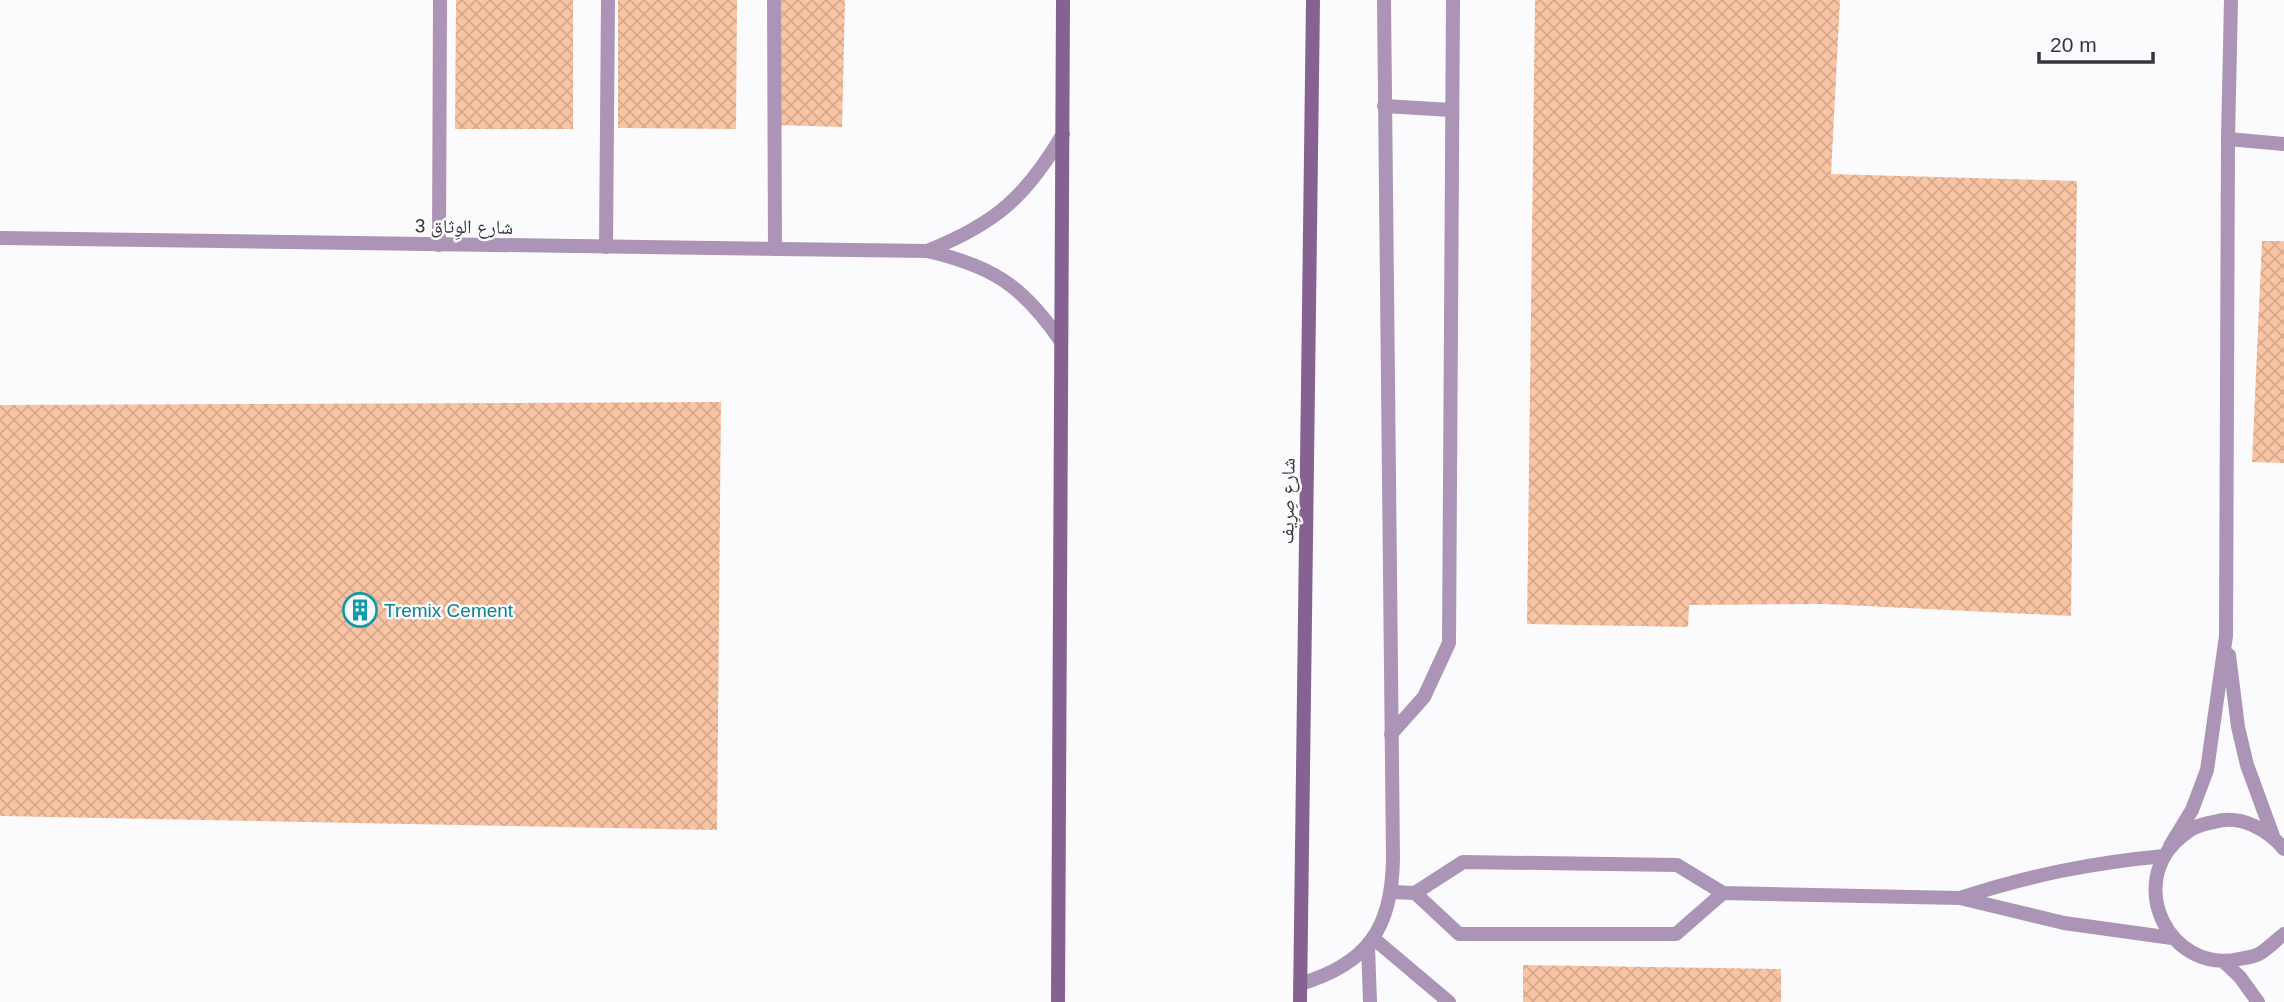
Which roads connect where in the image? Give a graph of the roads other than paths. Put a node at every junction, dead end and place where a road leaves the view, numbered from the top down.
1 (440, 0) edge
2 (608, 0) edge
3 (774, 0) edge
4 (1063, 0) edge
5 (1313, 0) edge
6 (1384, 0) edge
7 (1453, 0) edge
8 (2231, 0) edge
9 (1384, 106) junction
10 (1451, 110) junction
11 (1063, 134) junction
12 (2228, 139) junction
13 (2284, 144) edge
14 (0, 238) edge
15 (439, 244) junction
16 (606, 247) junction
17 (775, 249) junction
18 (927, 251) junction
19 (1060, 340) junction
20 (2226, 636) junction
21 (1391, 734) junction
22 (2273, 836) junction
23 (2284, 849) edge
24 (2167, 851) junction
25 (1391, 892) junction
26 (1415, 893) junction
27 (1723, 894) junction
28 (1960, 898) junction
29 (2284, 934) edge
30 (2172, 938) junction
31 (1370, 942) junction
32 (2224, 962) junction
33 (1300, 984) junction
34 (1058, 1002) edge
35 (1300, 1002) edge
36 (1370, 1002) edge
37 (1449, 1002) edge
38 (2258, 1002) edge

1 - 15 street
2 - 16 street
3 - 17 street
4 - 11 street
5 - 33 street, شارع صِرِيف
6 - 9 street
7 - 10 street
8 - 12 street
9 - 10 street
9 - 21 street
10 - 21 street
11 - 18 street, شارع الوِثاق 3
11 - 19 street
12 - 13 street
12 - 20 street
14 - 15 street, شارع الوِثاق 3
15 - 16 street, شارع الوِثاق 3
16 - 17 street, شارع الوِثاق 3
17 - 18 street, شارع الوِثاق 3
18 - 19 street, شارع الوِثاق 3
19 - 34 street
20 - 22 street
20 - 24 street
21 - 25 street
22 - 23 street
22 - 24 street
24 - 28 street
24 - 30 street
25 - 26 street
25 - 31 street
26 - 27 street
26 - 27 street
27 - 28 street
28 - 30 street
29 - 32 street
30 - 32 street
31 - 33 street
31 - 36 street
31 - 37 street
32 - 38 street
33 - 35 street, شارع صِرِيف

